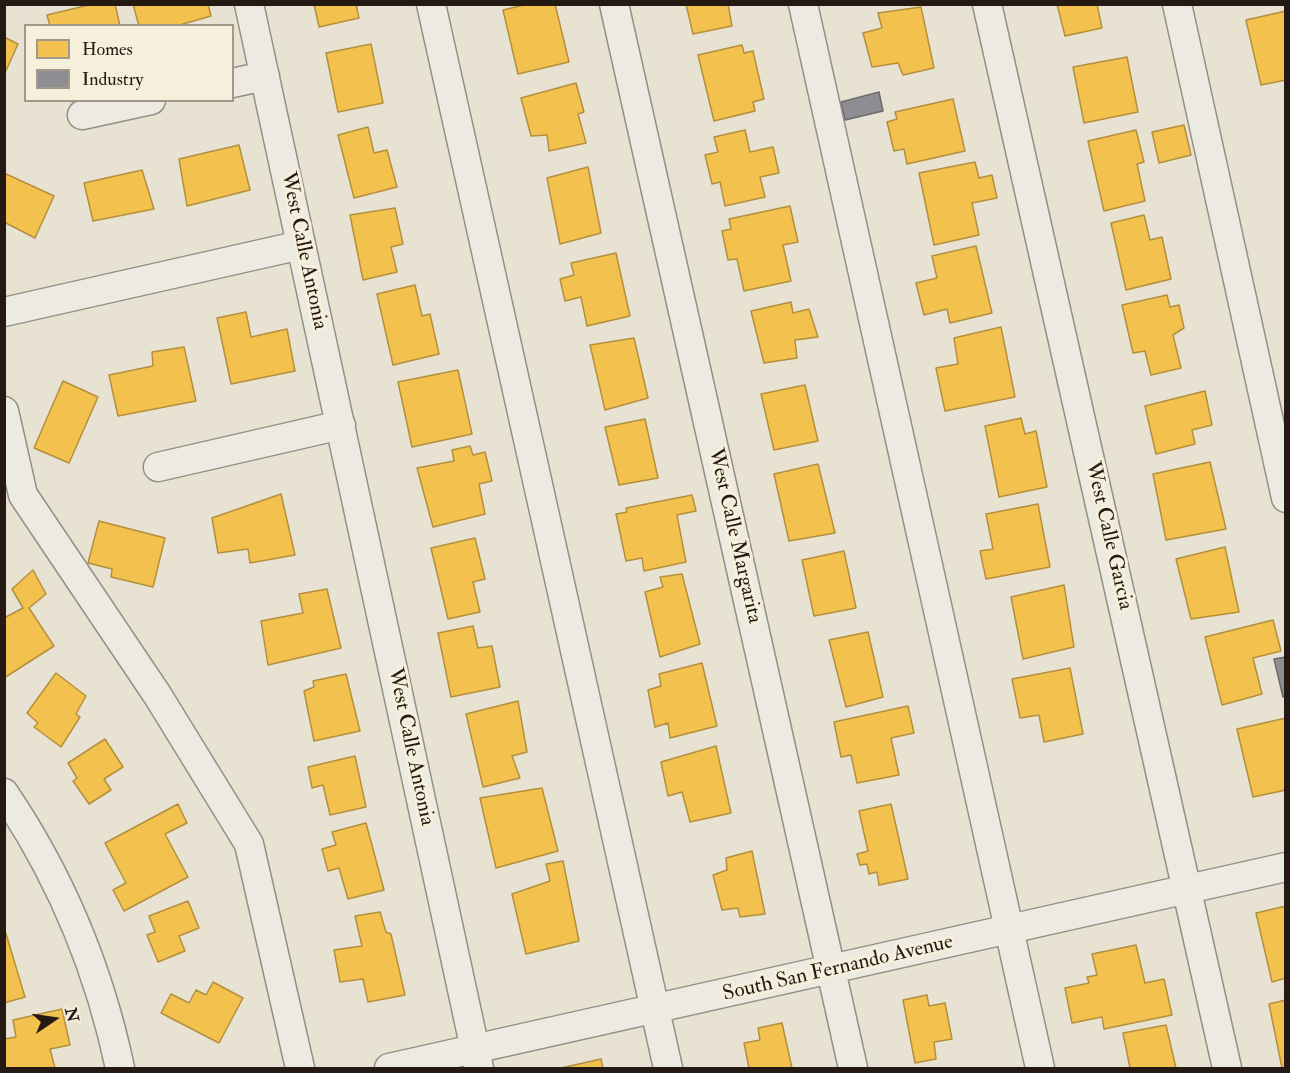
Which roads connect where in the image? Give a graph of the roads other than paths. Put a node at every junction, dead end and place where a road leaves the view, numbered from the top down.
1 (249, 4) edge
2 (431, 4) edge
3 (614, 4) edge
4 (803, 4) edge
5 (987, 4) edge
6 (1177, 4) edge
7 (265, 76) junction
8 (234, 83) edge
9 (142, 102) edge
10 (82, 115) dead end
11 (301, 245) junction
12 (4, 312) edge
13 (4, 411) edge
14 (341, 424) junction
15 (158, 467) dead end
16 (1286, 498) edge
17 (4, 793) edge
18 (1286, 867) edge
19 (1187, 890) junction
20 (1008, 930) junction
21 (831, 970) junction
22 (655, 1010) junction
23 (477, 1060) edge
24 (120, 1068) edge
25 (300, 1068) edge
26 (389, 1068) edge
27 (668, 1068) edge
28 (853, 1068) edge
29 (1040, 1068) edge
30 (1227, 1068) edge

1 - 7 street, West Calle Antonia
2 - 22 street
3 - 21 street, West Calle Margarita
4 - 20 street
5 - 19 street, West Calle Garcia
6 - 16 street
7 - 8 street
7 - 11 street, West Calle Antonia
9 - 10 street
11 - 12 street
11 - 14 street, West Calle Antonia
13 - 25 street
14 - 15 street
14 - 23 street, West Calle Antonia
17 - 24 street
18 - 19 street, South San Fernando Avenue
19 - 20 street, South San Fernando Avenue
19 - 30 street, West Calle Garcia
20 - 21 street, South San Fernando Avenue
20 - 29 street
21 - 22 street, South San Fernando Avenue
21 - 28 street, West Calle Margarita
22 - 23 street, South San Fernando Avenue
22 - 27 street
23 - 26 street, South San Fernando Avenue

